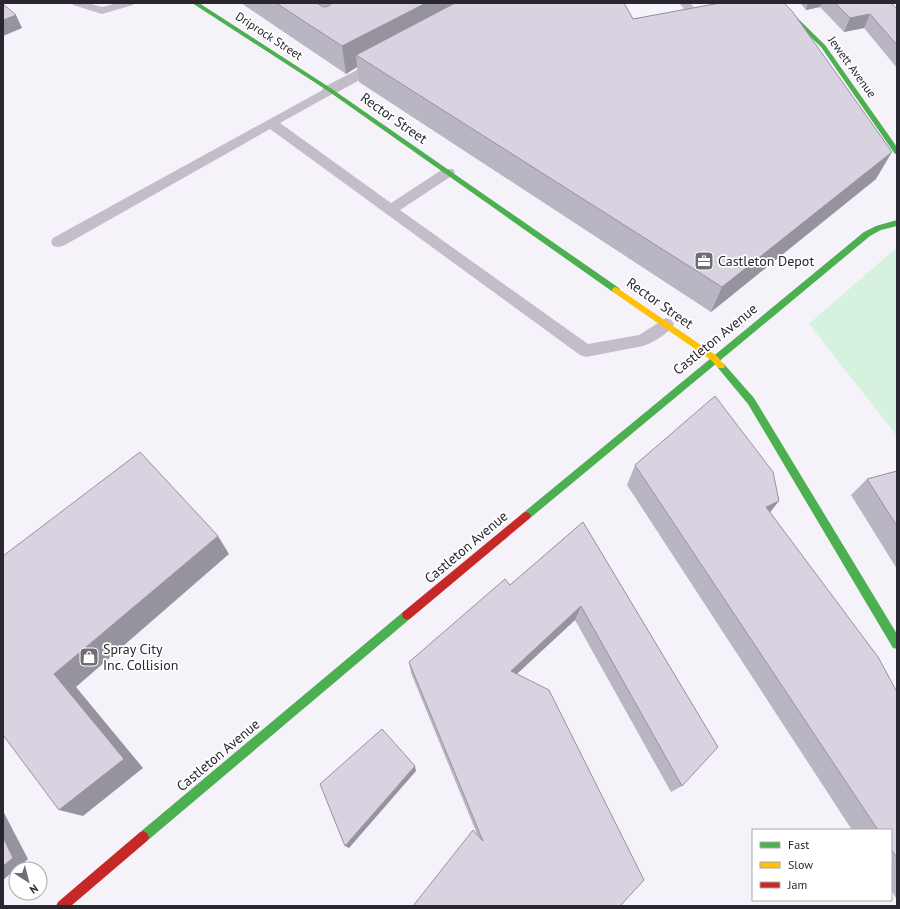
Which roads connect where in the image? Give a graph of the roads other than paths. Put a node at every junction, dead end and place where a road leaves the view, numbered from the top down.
1 (77, 3) edge
2 (129, 3) edge
3 (195, 3) edge
4 (684, 3) edge
5 (779, 3) edge
6 (698, 19) edge
7 (393, 56) edge
8 (330, 90) junction
9 (271, 123) junction
10 (897, 152) edge
11 (448, 172) junction
12 (390, 210) junction
13 (897, 223) edge
14 (58, 242) dead end
15 (666, 324) junction
16 (714, 358) junction
17 (897, 644) edge
18 (62, 906) edge

1 - 2 lane
3 - 8 street, Driprock Street
4 - 6 lane
5 - 10 street, Jewett Avenue
7 - 8 street
8 - 9 lane
8 - 11 street, Rector Street
9 - 12 lane
9 - 14 lane
11 - 12 lane
11 - 15 street, Rector Street
12 - 15 lane
13 - 16 street, Castleton Avenue
15 - 16 street, Rector Street
16 - 17 street, Rector Street
16 - 18 street, Castleton Avenue

